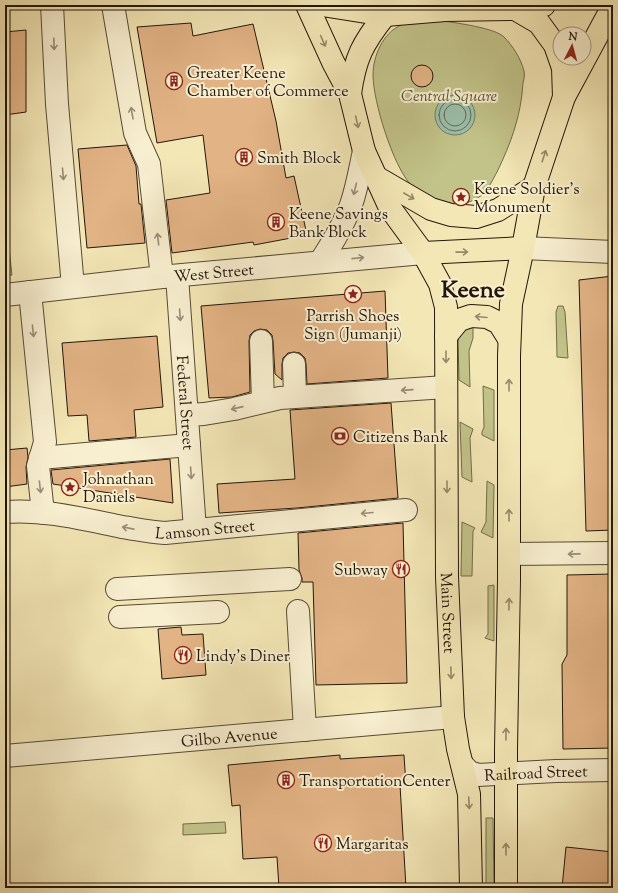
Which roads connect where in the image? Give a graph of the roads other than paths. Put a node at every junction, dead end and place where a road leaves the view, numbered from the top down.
1 (52, 5) edge
2 (113, 5) edge
3 (307, 5) edge
4 (322, 5) edge
5 (544, 5) edge
6 (613, 6) edge
7 (515, 9) junction
8 (385, 15) junction
9 (350, 94) junction
10 (564, 97) junction
11 (364, 151) junction
12 (376, 177) junction
13 (534, 187) junction
14 (523, 248) junction
15 (613, 252) edge
16 (423, 253) junction
17 (320, 262) junction
18 (170, 277) junction
19 (73, 287) junction
20 (30, 292) junction
21 (5, 295) edge
22 (446, 336) junction
23 (509, 339) junction
24 (260, 341) dead end
25 (294, 364) dead end
26 (446, 387) junction
27 (295, 396) junction
28 (262, 401) junction
29 (187, 415) junction
30 (189, 445) junction
31 (40, 458) junction
32 (406, 510) dead end
33 (5, 512) edge
34 (43, 513) junction
35 (195, 530) junction
36 (613, 553) edge
37 (509, 554) junction
38 (290, 579) dead end
39 (118, 589) dead end
40 (298, 611) dead end
41 (218, 612) dead end
42 (120, 617) dead end
43 (452, 717) junction
44 (305, 730) junction
45 (5, 756) edge
46 (462, 764) junction
47 (613, 770) edge
48 (506, 773) junction
49 (471, 888) edge
50 (506, 888) edge

1 -> 19 street
18 -> 2 street, Federal Street
3 -> 9 main road
4 - 8 main road
5 - 7 main road
6 - 10 main road
7 - 8 main road
7 - 10 main road
8 - 9 main road
9 -> 11 main road
13 -> 10 main road
11 - 12 main road
11 -> 17 street
12 -> 13 main road
12 - 16 main road
13 - 14 main road
14 - 15 street
16 -> 14 main road
14 - 23 main road
17 -> 16 street, West Street
16 - 22 main road, Main Street
17 - 18 street, West Street
18 - 19 street, West Street
18 -> 29 street, Federal Street
19 - 20 street, West Street
20 - 21 street, West Street
20 -> 31 street
23 -> 22 main road
22 -> 26 main road, Main Street
37 -> 23 main road
24 - 28 street
25 - 27 street
26 -> 27 street
26 -> 43 main road, Main Street
27 - 28 street
28 -> 29 street
29 - 30 street, Federal Street
30 - 31 street
30 -> 35 street, Federal Street
31 -> 34 street
32 -> 35 street, Lamson Street
33 - 34 street, Lamson Street
35 -> 34 street, Lamson Street
36 -> 37 street
48 -> 37 main road
38 - 39 street
40 - 44 street
41 - 42 street
43 - 44 street, Gilbo Avenue
43 - 46 main road, Main Street
44 - 45 street, Gilbo Avenue
46 - 48 street, Railroad Street
46 -> 49 main road, Main Street
47 - 48 street, Railroad Street
50 -> 48 main road

